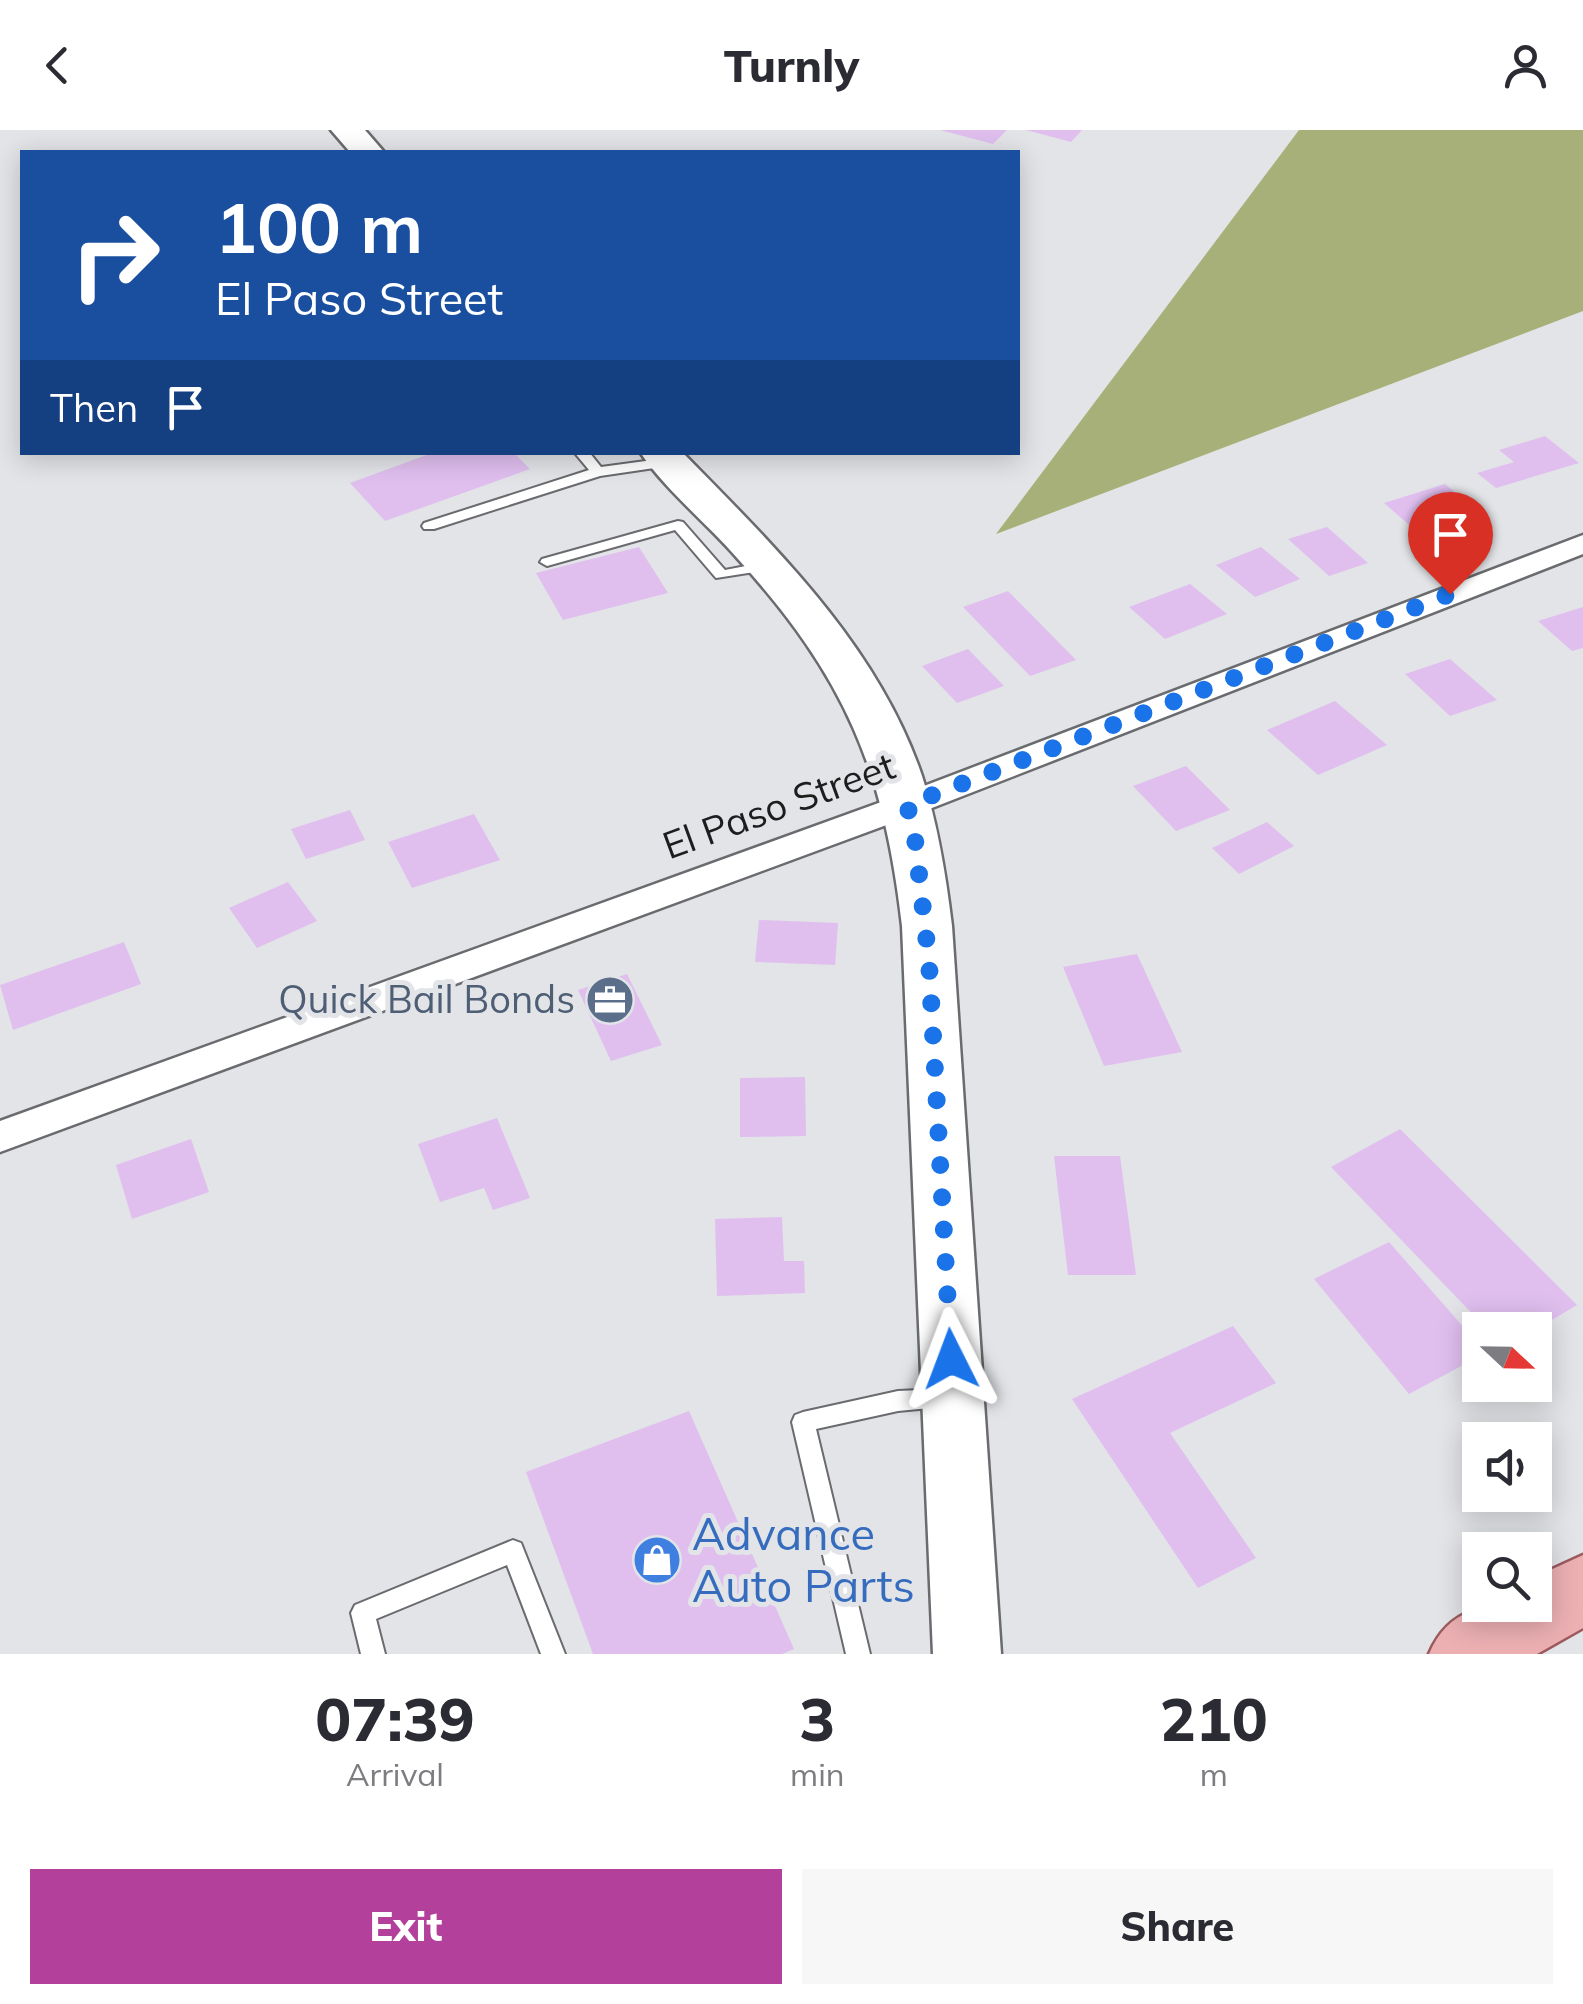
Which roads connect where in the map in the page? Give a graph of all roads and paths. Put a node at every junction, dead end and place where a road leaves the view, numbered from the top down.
1 (347, 130) edge
2 (366, 150) edge
3 (584, 455) edge
4 (663, 457) edge
5 (598, 472) junction
6 (429, 526) dead end
7 (1583, 544) edge
8 (547, 562) dead end
9 (768, 566) junction
10 (907, 805) junction
11 (0, 1137) edge
12 (953, 1399) junction
13 (1583, 1588) edge
14 (373, 1654) edge
15 (553, 1654) edge
16 (858, 1654) edge
17 (967, 1654) edge
18 (1466, 1654) edge

1 - 2 main road
3 - 5 lane
4 - 5 lane
4 - 9 main road
5 - 6 lane
7 - 10 street, El Paso Street
8 - 9 lane
9 - 10 main road
10 - 11 street, El Paso Street
10 - 12 main road
12 - 16 lane
12 - 17 main road
13 - 18 main road
14 - 15 lane

